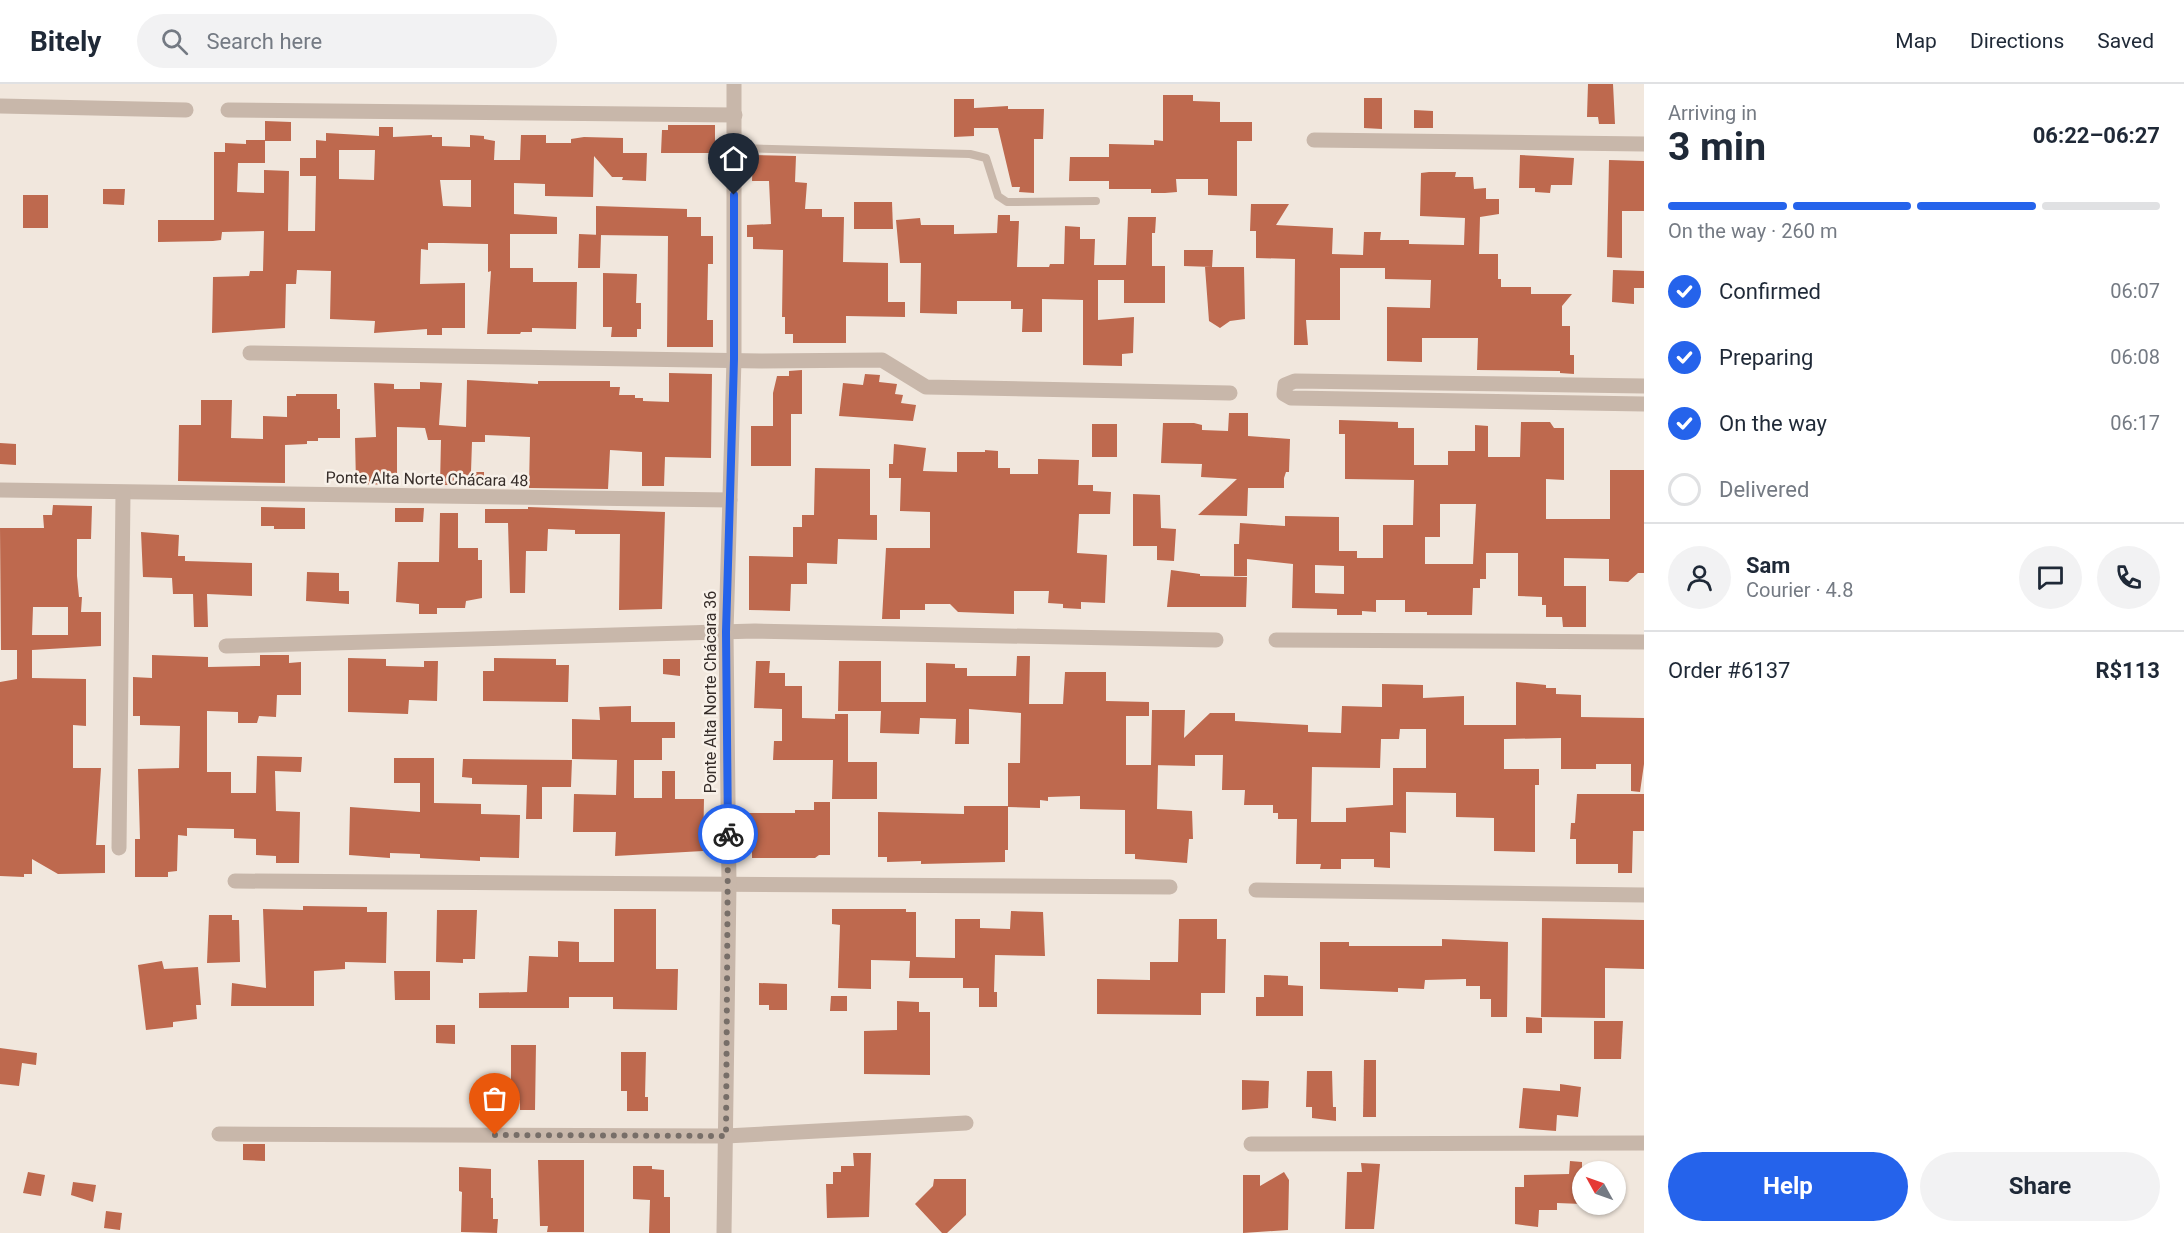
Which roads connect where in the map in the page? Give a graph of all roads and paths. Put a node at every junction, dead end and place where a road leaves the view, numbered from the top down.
1 (734, 84) edge
2 (0, 106) edge
3 (186, 110) dead end
4 (228, 110) dead end
5 (735, 115) junction
6 (1314, 140) dead end
7 (1644, 144) edge
8 (735, 148) junction
9 (1096, 201) dead end
10 (250, 353) dead end
11 (734, 359) junction
12 (1535, 383) junction
13 (1644, 386) edge
14 (1230, 393) dead end
15 (1534, 402) junction
16 (1644, 404) edge
17 (0, 490) edge
18 (123, 493) junction
19 (730, 500) junction
20 (726, 632) junction
21 (1216, 640) dead end
22 (1276, 640) dead end
23 (1644, 642) edge
24 (226, 646) dead end
25 (119, 848) dead end
26 (235, 881) dead end
27 (729, 884) junction
28 (1170, 887) dead end
29 (1256, 890) dead end
30 (1644, 895) edge
31 (966, 1123) dead end
32 (219, 1134) dead end
33 (726, 1136) junction
34 (1644, 1143) edge
35 (1251, 1144) dead end
36 (724, 1233) edge

1 - 5 street, Ponte Alta Norte Chácara 36
2 - 3 street
4 - 5 street
5 - 8 street, Ponte Alta Norte Chácara 36
6 - 7 street
8 - 9 lane
8 - 11 street, Ponte Alta Norte Chácara 36
10 - 11 street
11 - 14 street
11 - 19 street, Ponte Alta Norte Chácara 36
12 - 13 street
12 - 15 street
12 - 15 street
15 - 16 street
17 - 18 street, Ponte Alta Norte Chácara 48
18 - 19 street, Ponte Alta Norte Chácara 48
18 - 25 street
19 - 20 street, Ponte Alta Norte Chácara 36
20 - 21 street
20 - 24 street
20 - 27 street, Ponte Alta Norte Chácara 36
22 - 23 street
26 - 27 street
27 - 28 street
27 - 33 street, Ponte Alta Norte Chácara 36
29 - 30 street
31 - 33 street
32 - 33 street
33 - 36 street, Ponte Alta Norte Chácara 36
34 - 35 street

